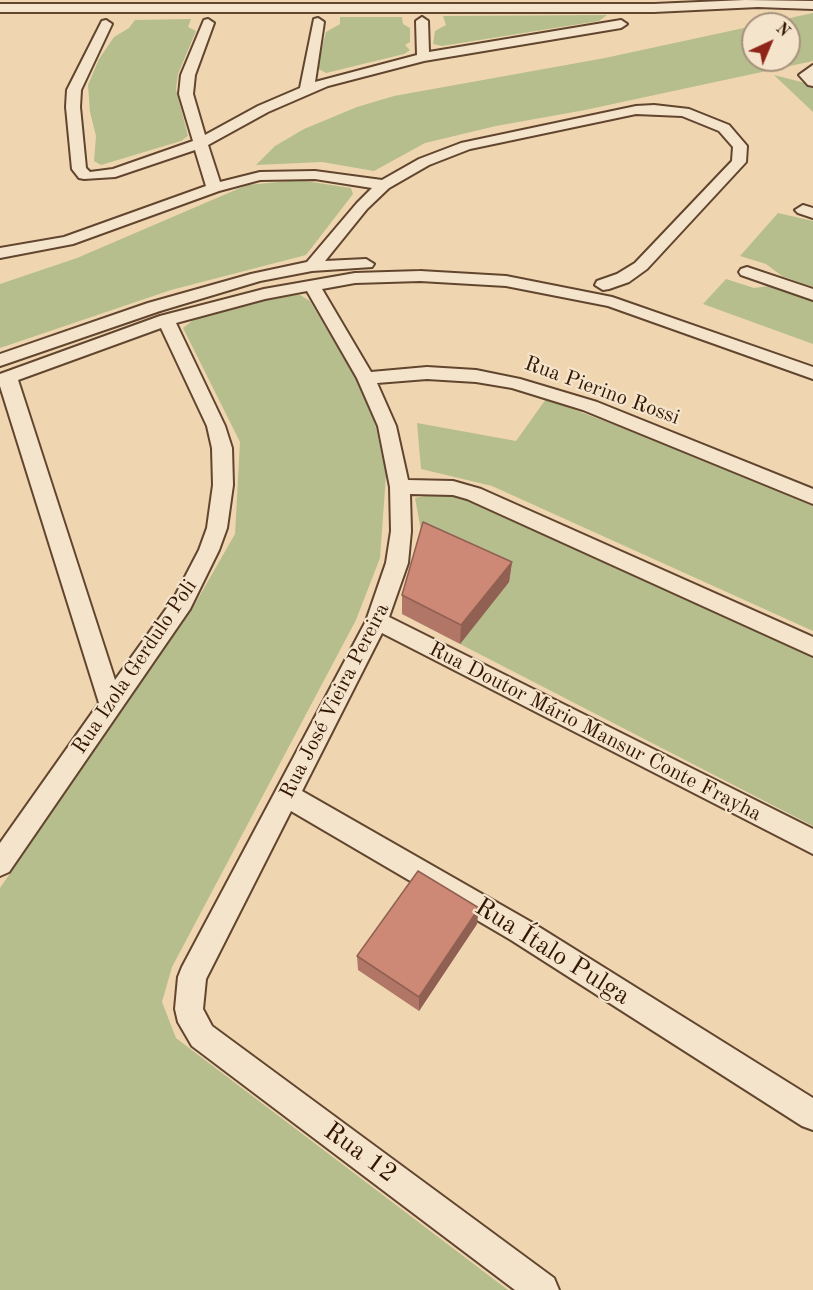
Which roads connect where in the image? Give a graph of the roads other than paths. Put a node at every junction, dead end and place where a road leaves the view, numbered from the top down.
1 (813, 5) edge
2 (0, 8) edge
3 (422, 21) dead end
4 (208, 22) dead end
5 (318, 22) dead end
6 (106, 24) dead end
7 (621, 24) dead end
8 (423, 57) junction
9 (307, 88) junction
10 (199, 144) junction
11 (384, 185) junction
12 (214, 188) junction
13 (342, 231) junction
14 (0, 253) edge
15 (357, 264) junction
16 (312, 266) junction
17 (641, 266) junction
18 (747, 272) dead end
19 (311, 284) junction
20 (603, 285) junction
21 (636, 288) dead end
22 (813, 295) edge
23 (166, 320) junction
24 (813, 357) edge
25 (3, 372) edge
26 (813, 374) edge
27 (366, 378) junction
28 (400, 487) junction
29 (813, 497) edge
30 (377, 621) junction
31 (813, 647) edge
32 (111, 703) junction
33 (288, 796) junction
34 (813, 842) edge
35 (0, 864) edge
36 (189, 1009) joint
37 (813, 1115) edge
38 (542, 1290) edge

1 - 2 street
3 - 8 street
4 - 10 street
5 - 9 street
6 - 10 street
7 - 8 street
8 - 9 street
9 - 10 street
10 - 12 street
11 - 12 street
11 - 13 street
11 - 17 street
12 - 14 street
13 - 15 street
13 - 16 street
15 - 16 street
15 - 20 street
16 - 25 street
17 - 20 street
17 - 21 street
18 - 22 street
19 - 23 street
19 - 26 street
19 - 27 street, Rua José Vieira Pereira
20 - 24 street
23 - 25 street
23 - 32 street, Rua Izola Gerdulo Poli
25 - 32 street
27 - 28 street, Rua José Vieira Pereira
27 - 29 street, Rua Pierino Rossi
28 - 30 street, Rua José Vieira Pereira
28 - 31 street
30 - 33 street, Rua José Vieira Pereira
30 - 34 street, Rua Doutor Mário Mansur Conte Frayha
32 - 35 street, Rua Izola Gerdulo Poli
33 - 36 street, Rua José Vieira Pereira
33 - 37 street, Rua Ítalo Pulga
36 - 38 street, Rua 12

